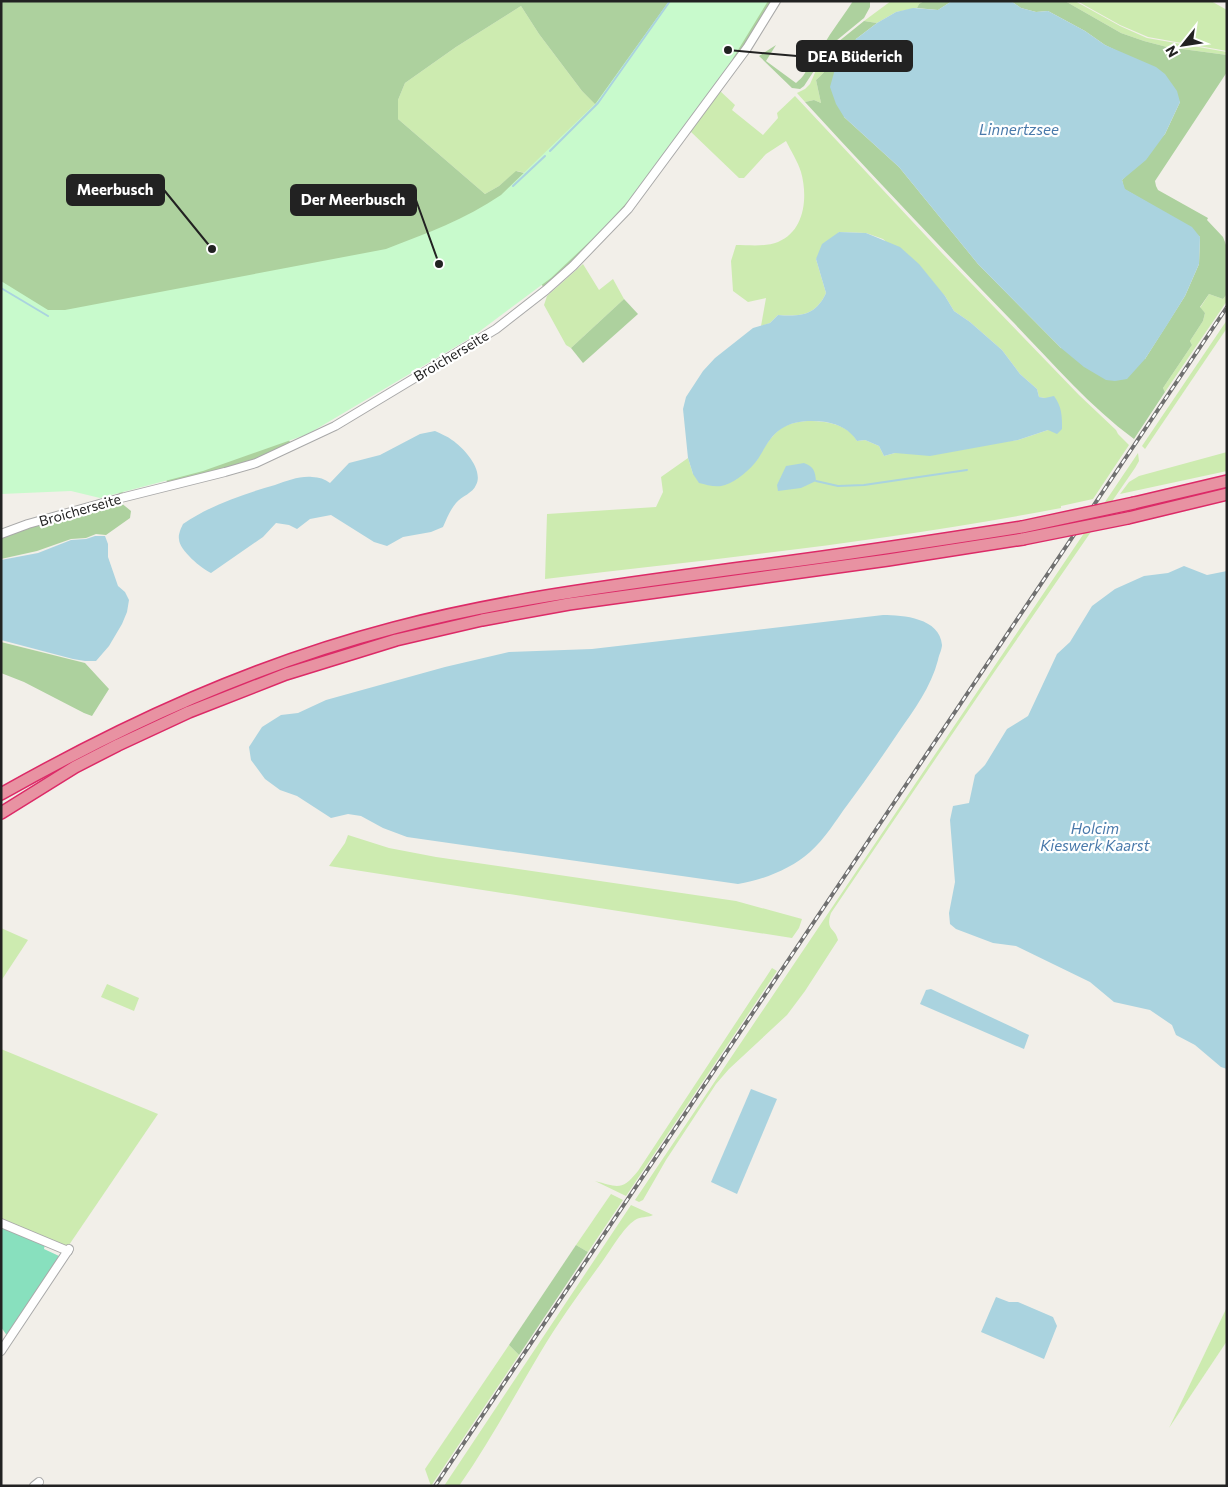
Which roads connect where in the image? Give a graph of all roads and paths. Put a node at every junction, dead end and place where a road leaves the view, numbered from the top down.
1 (776, 1) edge
2 (1227, 481) edge
3 (1227, 494) edge
4 (1, 534) edge
5 (1, 794) edge
6 (1, 813) edge
7 (1, 1223) edge
8 (1, 1351) edge

1 - 4 street, Broicherseite
2 - 5 highway, bridge
3 - 6 highway, bridge
7 - 8 street

